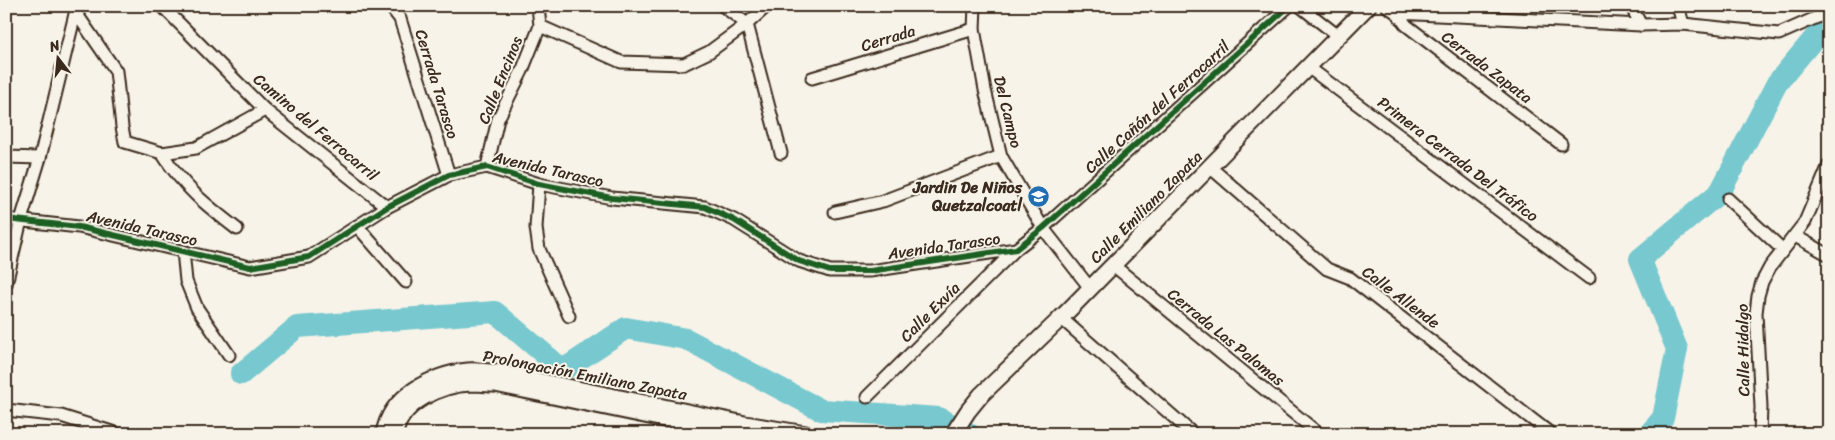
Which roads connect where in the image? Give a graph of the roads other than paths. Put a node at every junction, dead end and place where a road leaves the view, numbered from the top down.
1 (162, 6) edge
2 (390, 6) edge
3 (538, 6) edge
4 (723, 6) edge
5 (767, 6) edge
6 (975, 6) edge
7 (1288, 6) edge
8 (1300, 6) edge
9 (1368, 6) edge
10 (1631, 6) edge
11 (1678, 6) edge
12 (76, 10) edge
13 (1392, 10) edge
14 (1829, 12) edge
15 (747, 24) junction
16 (1683, 24) junction
17 (1641, 25) junction
18 (540, 26) junction
19 (974, 29) junction
20 (1338, 36) junction
21 (1308, 66) junction
22 (812, 78) dead end
23 (265, 110) junction
24 (1561, 144) dead end
25 (162, 153) junction
26 (781, 153) dead end
27 (6, 156) edge
28 (1001, 156) junction
29 (40, 158) junction
30 (1829, 165) edge
31 (487, 167) junction
32 (1210, 167) junction
33 (449, 174) junction
34 (539, 184) junction
35 (1728, 199) dead end
36 (387, 206) junction
37 (835, 212) dead end
38 (6, 219) edge
39 (21, 220) junction
40 (357, 226) junction
41 (1043, 228) junction
42 (237, 229) dead end
43 (1795, 236) junction
44 (1016, 249) junction
45 (1783, 250) junction
46 (182, 251) junction
47 (1829, 254) edge
48 (1113, 265) junction
49 (1589, 278) dead end
50 (406, 282) dead end
51 (6, 284) edge
52 (1090, 288) junction
53 (570, 316) dead end
54 (1060, 318) junction
55 (229, 355) dead end
56 (867, 397) dead end
57 (6, 410) edge
58 (953, 433) edge
59 (118, 434) edge
60 (384, 434) edge
61 (395, 434) edge
62 (736, 434) edge
63 (806, 434) edge
64 (1193, 434) edge
65 (1319, 434) edge
66 (1551, 434) edge
67 (1760, 434) edge

1 - 23 street, Camino del Ferrocarril
2 - 33 street, Cerrada Tarasco
3 - 18 street, Calle Encinos
4 - 15 street
5 - 15 street
6 - 19 street, Del Campo
7 - 41 street, Calle Cañón del Ferrocarril
8 - 20 street
9 - 20 main road, Calle Emiliano Zapata
10 - 17 street
11 - 16 street
12 - 25 street
12 - 29 street
13 - 17 street
13 - 24 street, Cerrada Zapata
14 - 16 street
15 - 18 street
15 - 26 street
16 - 17 street
18 - 31 street, Calle Encinos
19 - 22 street, Cerrada
19 - 28 street, Del Campo
20 - 21 main road, Calle Emiliano Zapata
21 - 32 main road, Calle Emiliano Zapata
21 - 49 street, Primera Cerrada Del Tráfico
23 - 25 street
23 - 36 street, Camino del Ferrocarril
25 - 42 street
27 - 29 street
28 - 37 street
28 - 41 street, Del Campo
29 - 39 street
30 - 43 street, Calle Hidalgo
31 - 33 street, Avenida Tarasco
31 - 34 street, Avenida Tarasco
32 - 48 main road, Calle Emiliano Zapata
32 - 66 street, Calle Allende
33 - 36 street, Avenida Tarasco
34 - 44 street, Avenida Tarasco
34 - 53 street
35 - 45 street
36 - 40 street, Avenida Tarasco
38 - 39 street, Avenida Tarasco
39 - 46 street, Avenida Tarasco
39 - 51 street
40 - 46 street, Avenida Tarasco
40 - 50 street
41 - 44 street, Avenida Tarasco
41 - 52 street, Del Campo
43 - 45 street, Calle Hidalgo
43 - 47 street
44 - 56 street, Calle Exvía
45 - 67 street, Calle Hidalgo
46 - 55 street
48 - 52 main road, Calle Emiliano Zapata
48 - 65 street, Cerrada Las Palomas
52 - 54 main road, Calle Emiliano Zapata
54 - 58 main road, Calle Emiliano Zapata
54 - 64 street
57 - 59 street
60 - 63 main road, Prolongación Emiliano Zapata
61 - 62 main road, Prolongación Emiliano Zapata

